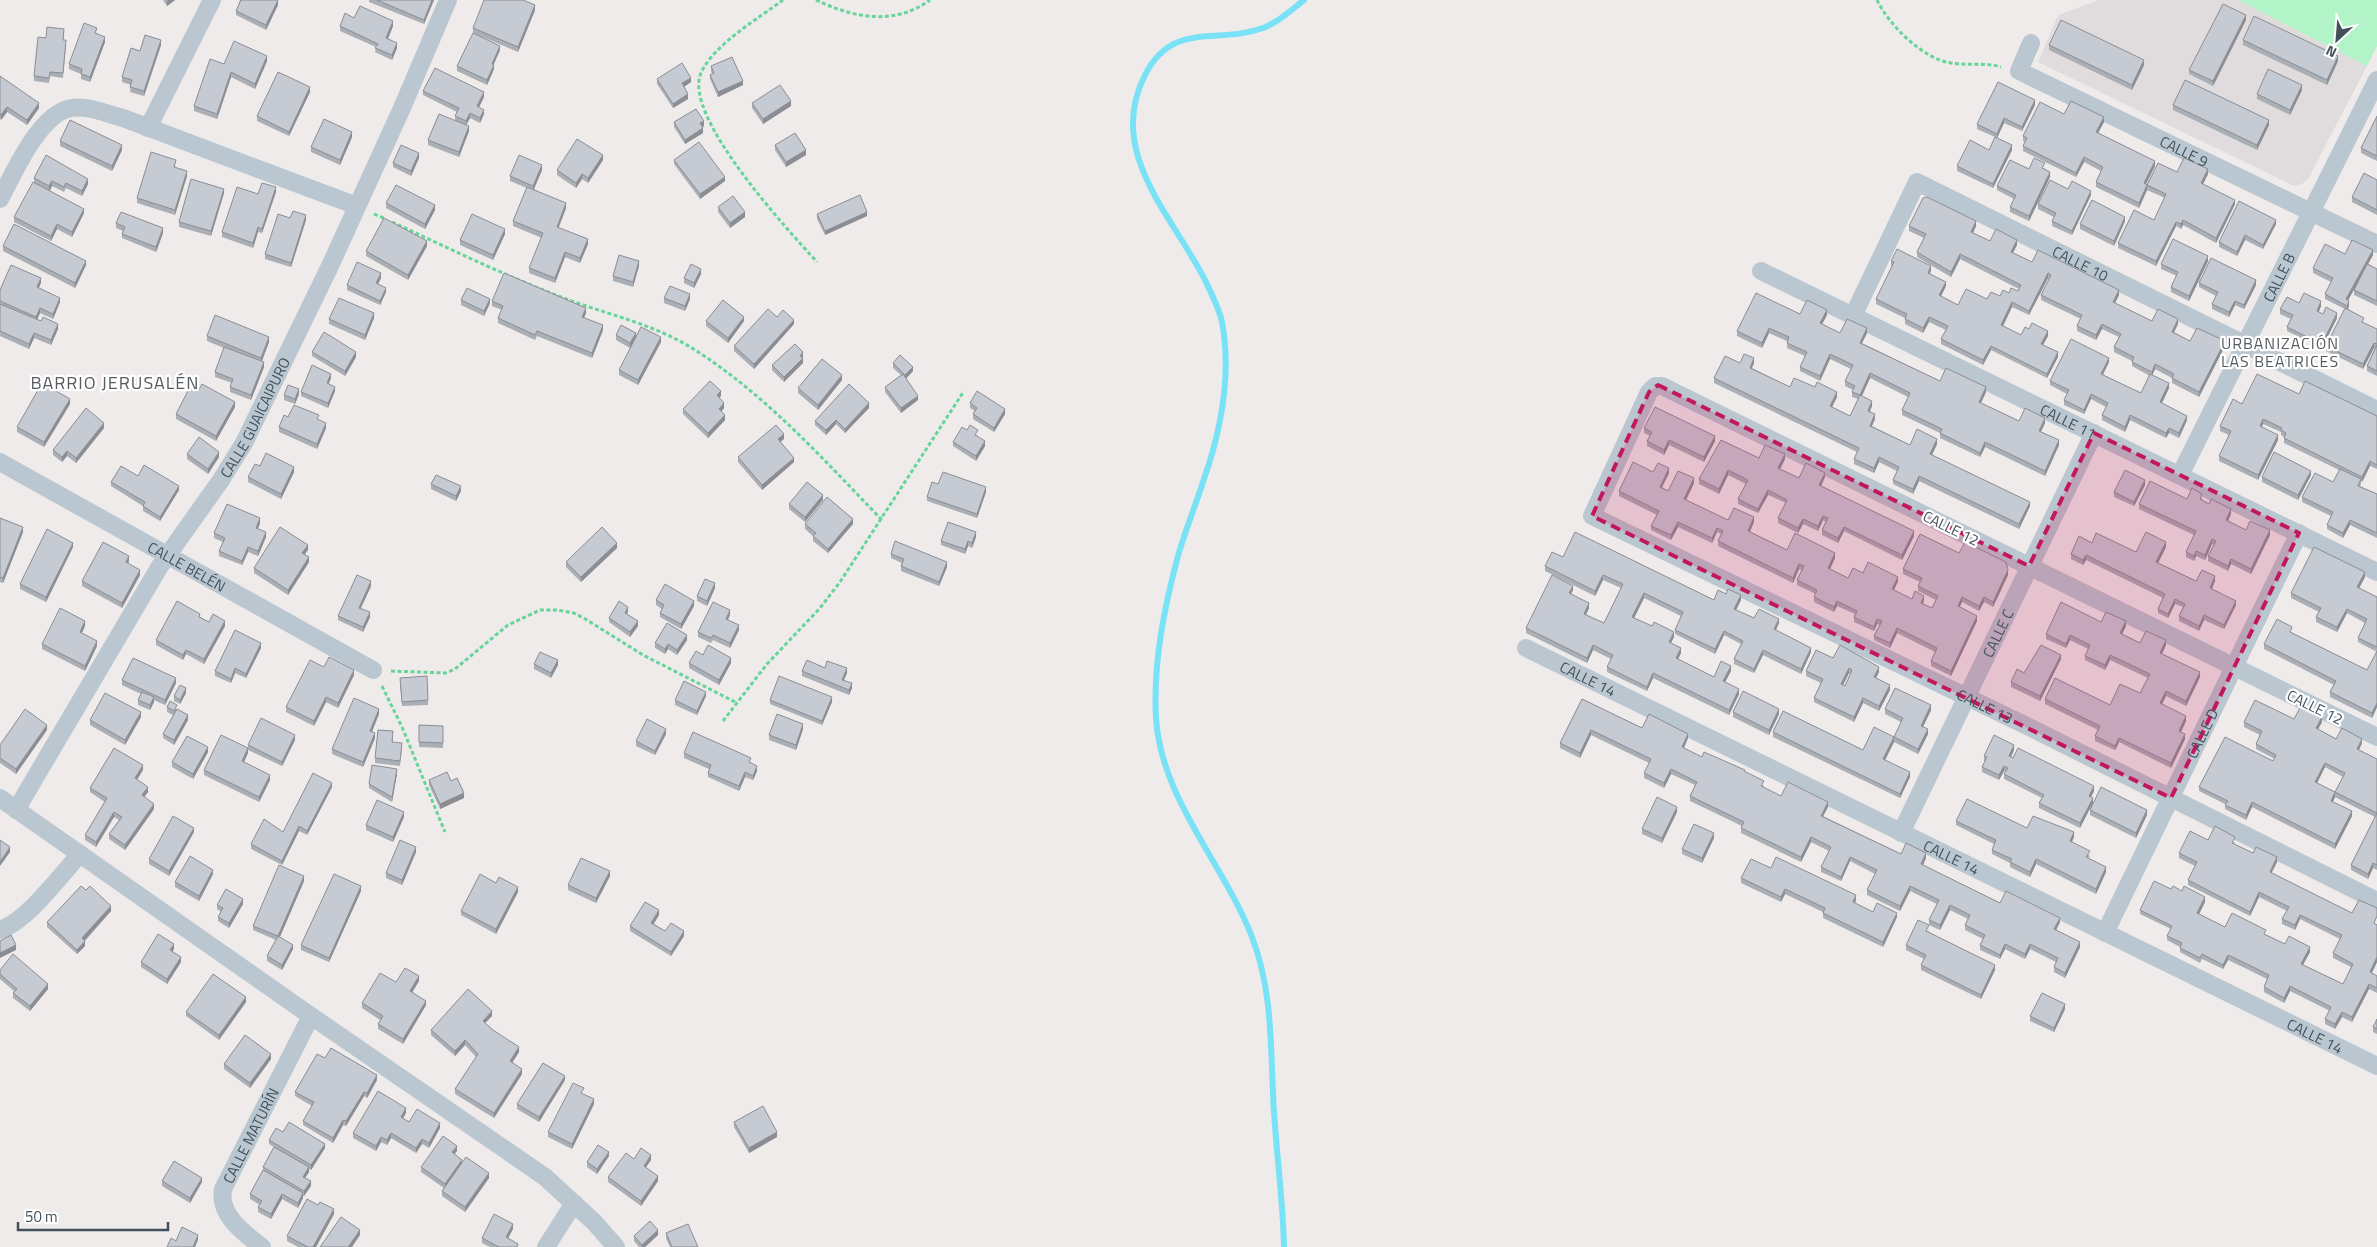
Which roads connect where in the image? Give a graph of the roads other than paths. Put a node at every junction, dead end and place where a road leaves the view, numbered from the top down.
1 (212, 0) edge
2 (448, 0) edge
3 (2031, 43) dead end
4 (2377, 80) edge
5 (148, 128) junction
6 (0, 199) edge
7 (357, 206) junction
8 (2312, 211) junction
9 (2377, 244) edge
10 (1761, 272) dead end
11 (1853, 316) junction
12 (2246, 344) junction
13 (2377, 410) edge
14 (2094, 433) junction
15 (0, 462) edge
16 (2180, 474) junction
17 (1592, 516) joint
18 (2300, 534) junction
19 (167, 555) junction
20 (2029, 566) junction
21 (2377, 572) edge
22 (1526, 648) dead end
23 (2234, 667) junction
24 (373, 670) road end
25 (1966, 697) junction
26 (2377, 737) edge
27 (0, 798) edge
28 (2171, 798) junction
29 (16, 810) junction
30 (1901, 832) junction
31 (80, 854) junction
32 (2377, 901) edge
33 (0, 930) edge
34 (2105, 933) junction
35 (311, 1016) junction
36 (2377, 1066) edge
37 (574, 1203) junction
38 (262, 1247) edge
39 (546, 1247) edge
40 (616, 1247) edge

1 - 5 street
2 - 7 street, CALLE GUAICAIPURO
3 - 8 street, CALLE 9
4 - 8 street, CALLE B
5 - 6 street
5 - 7 street
7 - 19 street, CALLE GUAICAIPURO
8 - 9 street, CALLE 9
8 - 12 street, CALLE B
10 - 11 street, CALLE 11
11 - 12 street, CALLE 10
11 - 14 street, CALLE 11
12 - 13 street, CALLE 10
12 - 16 street, CALLE B
14 - 16 street, CALLE 11
14 - 20 street, CALLE C
15 - 19 street, CALLE BELÉN
16 - 18 street, CALLE 11
17 - 20 street, CALLE 12
17 - 25 street, CALLE 13
18 - 21 street, CALLE 11
18 - 23 street, CALLE D
19 - 24 street, CALLE BELÉN
19 - 29 street, CALLE GUAICAIPURO
20 - 23 street, CALLE 12
20 - 25 street, CALLE C
22 - 30 street, CALLE 14
23 - 26 street, CALLE 12
23 - 28 street, CALLE D
25 - 28 street, CALLE 13
25 - 30 street, CALLE C
27 - 29 street
28 - 32 street, CALLE 13
28 - 34 street, CALLE D
29 - 31 street
30 - 34 street, CALLE 14
31 - 33 street
31 - 35 street
34 - 36 street, CALLE 14
35 - 37 street
35 - 38 street, CALLE MATURÍN
37 - 39 street
37 - 40 street

